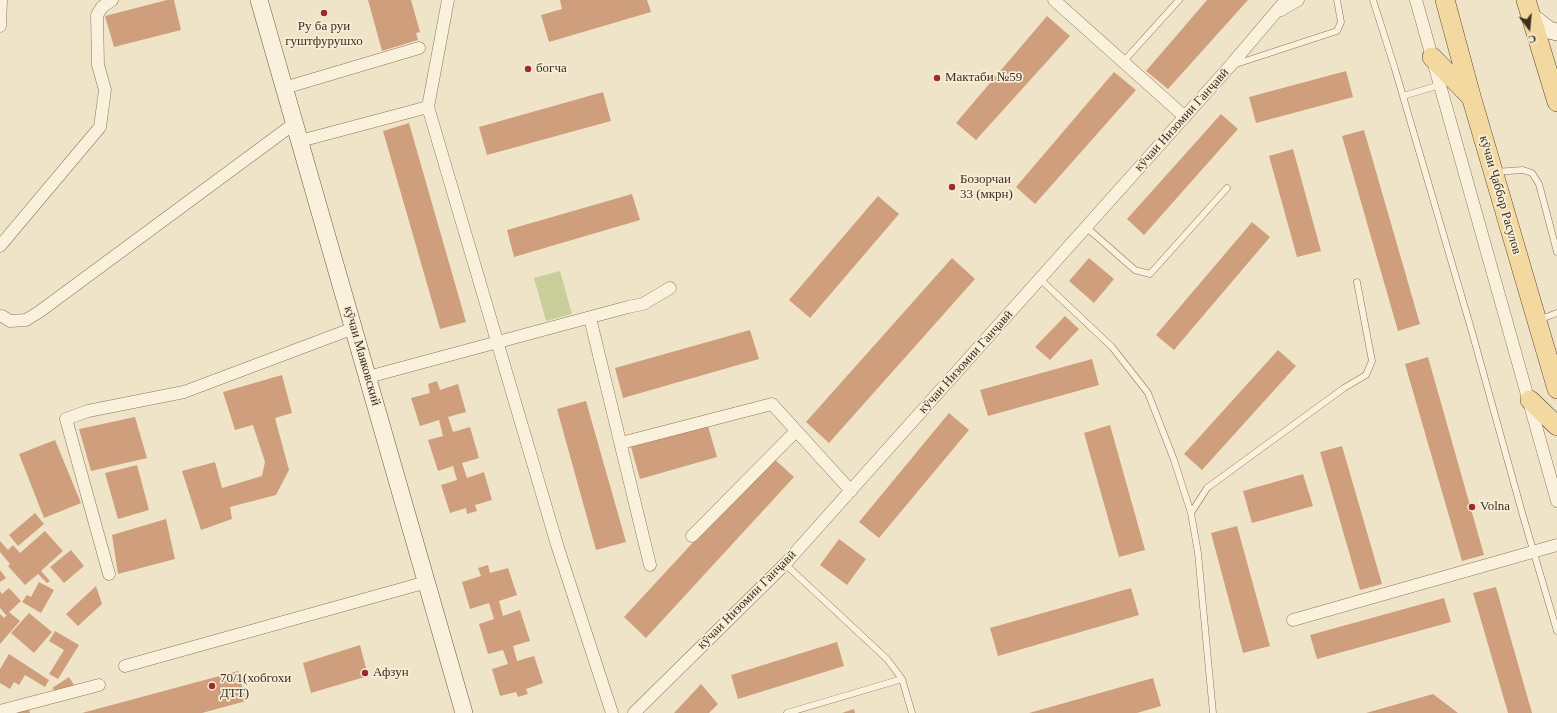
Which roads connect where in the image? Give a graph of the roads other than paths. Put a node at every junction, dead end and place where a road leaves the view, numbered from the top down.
1 (1, 0) edge
2 (112, 0) edge
3 (259, 0) edge
4 (448, 0) edge
5 (1179, 0) edge
6 (1286, 0) edge
7 (1298, 0) edge
8 (1338, 0) edge
9 (1373, 0) edge
10 (1416, 0) edge
11 (1057, 1) edge
12 (1448, 3) edge
13 (1528, 8) edge
14 (1276, 12) junction
15 (0, 26) edge
16 (1557, 32) edge
17 (419, 48) dead end
18 (1432, 57) junction
19 (1123, 62) junction
20 (1230, 66) junction
21 (1440, 85) junction
22 (284, 88) junction
23 (1403, 96) junction
24 (1471, 96) junction
25 (1557, 102) edge
26 (428, 107) junction
27 (1185, 117) junction
28 (295, 123) junction
29 (300, 141) junction
30 (1494, 172) junction
31 (1227, 188) dead end
32 (1086, 227) junction
33 (0, 246) edge
34 (1557, 252) edge
35 (1040, 279) junction
36 (1357, 282) dead end
37 (670, 288) dead end
38 (1557, 313) edge
39 (1, 317) edge
40 (590, 318) junction
41 (1537, 320) junction
42 (354, 328) junction
43 (497, 342) junction
44 (368, 377) junction
45 (1557, 389) edge
46 (1530, 400) junction
47 (1557, 426) edge
48 (796, 431) junction
49 (621, 443) junction
50 (851, 491) junction
51 (1557, 500) edge
52 (1191, 513) junction
53 (692, 536) dead end
54 (1557, 545) edge
55 (1534, 551) junction
56 (785, 564) junction
57 (650, 565) dead end
58 (109, 574) dead end
59 (427, 582) junction
60 (1293, 620) dead end
61 (1557, 631) edge
62 (125, 666) dead end
63 (902, 679) junction
64 (99, 685) dead end
65 (0, 711) edge
66 (464, 713) edge
67 (612, 713) edge
68 (634, 713) edge
69 (787, 713) edge
70 (912, 713) edge
71 (1213, 713) edge

1 - 15 street
2 - 33 street
3 - 22 street, кӯчаи Маяковский
4 - 26 street
5 - 19 lane
6 - 14 street, кӯчаи Низомии Ганҷавӣ
7 - 14 street
8 - 20 lane
9 - 23 lane
10 - 18 street
11 - 19 street
12 - 24 main road, кӯчаи Ҷаббор Расулов
13 - 16 street
13 - 25 main road
14 - 20 street, кӯчаи Низомии Ганҷавӣ
17 - 22 street
18 - 21 street
18 - 24 main road
19 - 27 street
20 - 27 street, кӯчаи Низомии Ганҷавӣ
21 - 23 lane
21 - 46 street
22 - 28 street, кӯчаи Маяковский
23 - 55 lane
24 - 30 main road, кӯчаи Ҷаббор Расулов
26 - 29 street
26 - 43 street
27 - 32 street, кӯчаи Низомии Ганҷавӣ
28 - 29 street, кӯчаи Маяковский
28 - 39 street
29 - 42 street, кӯчаи Маяковский
30 - 34 lane
30 - 41 main road, кӯчаи Ҷаббор Расулов
31 - 32 lane
32 - 35 street, кӯчаи Низомии Ганҷавӣ
35 - 50 street, кӯчаи Низомии Ганҷавӣ
35 - 52 lane
36 - 52 lane
37 - 40 street
38 - 41 lane
40 - 43 street
40 - 49 street
41 - 45 main road, кӯчаи Ҷаббор Расулов
42 - 44 street, кӯчаи Маяковский
42 - 58 street
43 - 44 street
43 - 67 street
44 - 59 street, кӯчаи Маяковский
46 - 47 main road
46 - 51 street
48 - 49 street
48 - 50 street
48 - 53 street
49 - 57 street
50 - 56 street, кӯчаи Низомии Ганҷавӣ
52 - 71 lane
54 - 55 street
55 - 60 street
55 - 61 lane
56 - 63 lane
56 - 68 street, кӯчаи Низомии Ганҷавӣ
59 - 62 street
59 - 66 street, кӯчаи Маяковский
63 - 69 lane
63 - 70 lane
64 - 65 street

